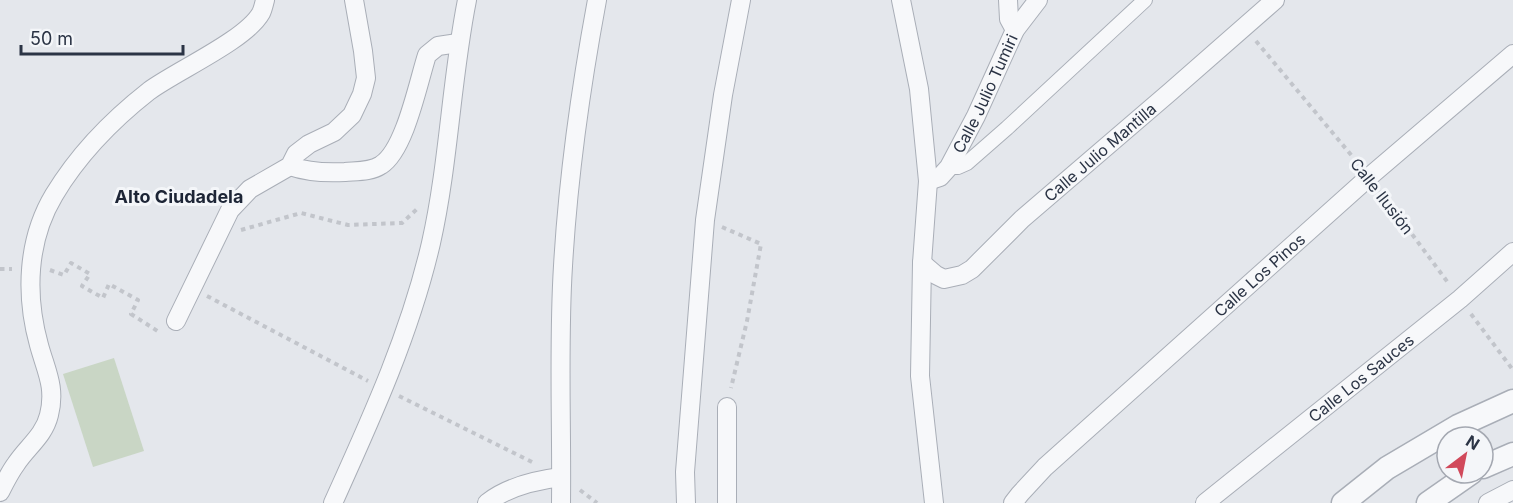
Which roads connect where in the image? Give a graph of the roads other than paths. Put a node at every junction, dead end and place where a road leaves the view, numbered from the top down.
1 (265, 0) edge
2 (354, 0) edge
3 (467, 0) edge
4 (597, 0) edge
5 (741, 0) edge
6 (902, 0) edge
7 (1008, 0) edge
8 (1038, 0) edge
9 (1145, 0) edge
10 (1275, 0) edge
11 (1015, 30) junction
12 (458, 43) junction
13 (1513, 54) edge
14 (290, 166) junction
15 (949, 167) junction
16 (928, 181) junction
17 (1513, 252) edge
18 (922, 263) junction
19 (176, 321) road end
20 (1513, 401) edge
21 (727, 407) road end
22 (1513, 454) edge
23 (1495, 462) edge
24 (561, 477) junction
25 (1454, 485) edge
26 (1513, 490) edge
27 (0, 492) edge
28 (333, 503) edge
29 (488, 503) edge
30 (561, 503) edge
31 (686, 503) edge
32 (727, 503) edge
33 (934, 503) edge
34 (1013, 503) edge
35 (1205, 503) edge
36 (1343, 503) edge
37 (1428, 503) edge
38 (1488, 503) edge

1 - 27 street
2 - 14 street
3 - 12 street
4 - 24 street
5 - 31 street
6 - 16 street
7 - 11 street
8 - 11 street, Calle Julio Tumiri
9 - 15 street
10 - 18 street, Calle Julio Mantilla
11 - 15 street, Calle Julio Tumiri
12 - 14 street
12 - 28 street
13 - 34 street, Calle Los Pinos
14 - 19 street
15 - 16 street, Calle Julio Tumiri
16 - 18 street
17 - 35 street, Calle Los Sauces
18 - 33 street
20 - 36 street
21 - 32 street
22 - 23 street
24 - 29 street
24 - 30 street
25 - 37 street
26 - 38 street

